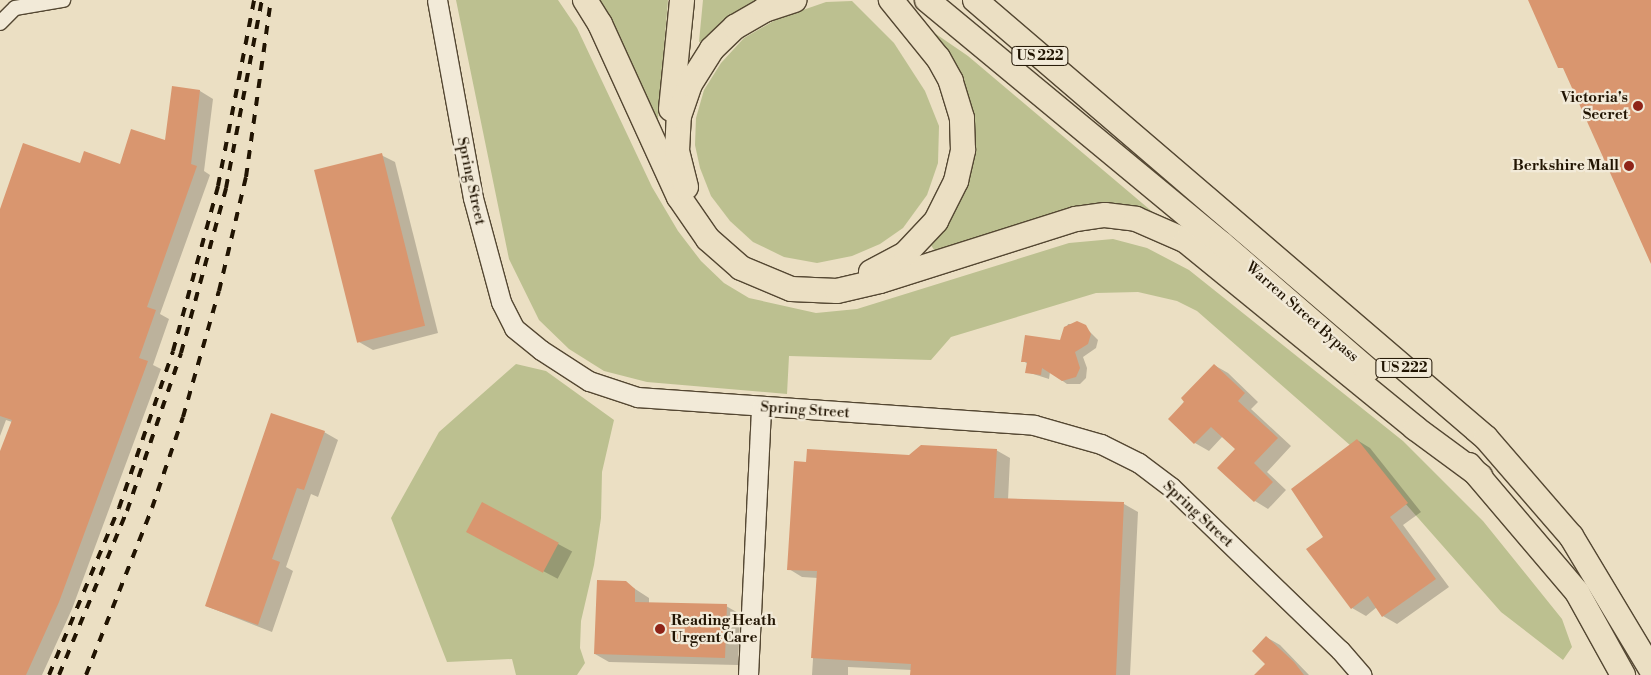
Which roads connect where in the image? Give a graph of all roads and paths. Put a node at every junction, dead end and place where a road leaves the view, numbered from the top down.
1 (63, 0) edge
2 (437, 0) edge
3 (585, 0) edge
4 (682, 0) edge
5 (695, 0) edge
6 (794, 0) edge
7 (891, 0) edge
8 (927, 0) edge
9 (975, 0) edge
10 (17, 4) edge
11 (0, 23) edge
12 (684, 98) junction
13 (680, 197) junction
14 (761, 407) junction
15 (1480, 476) junction
16 (1571, 536) junction
17 (1578, 592) junction
18 (1651, 634) edge
19 (1651, 669) edge
20 (748, 675) edge
21 (1362, 675) edge
22 (1611, 675) edge
23 (1623, 675) edge

1 - 10 street
2 - 14 street, Spring Street
3 - 13 highway
4 - 13 highway
5 - 12 highway
6 - 12 highway
7 - 12 highway
8 - 15 highway, Warren Street Bypass / US 222
9 - 16 highway, Warren Street Bypass / US 222
10 - 11 street
13 - 15 highway
14 - 20 street
14 - 21 street, Spring Street
15 - 17 highway, Warren Street Bypass / US 222
16 - 18 highway
16 - 19 highway, Warren Street Bypass / US 222
17 - 22 highway
17 - 23 highway, Warren Street Bypass / US 222

